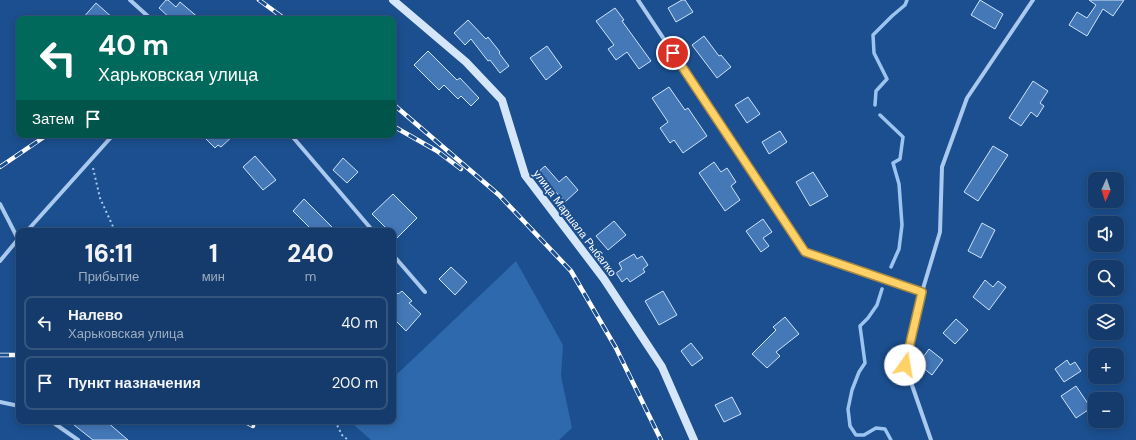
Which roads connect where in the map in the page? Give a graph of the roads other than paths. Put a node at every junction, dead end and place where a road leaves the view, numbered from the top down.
1 (130, 0) edge
2 (393, 0) edge
3 (638, 0) edge
4 (1033, 0) edge
5 (148, 16) edge
6 (110, 138) edge
7 (295, 138) edge
8 (0, 204) edge
9 (30, 228) edge
10 (370, 228) edge
11 (16, 233) edge
12 (16, 242) edge
13 (396, 258) edge
14 (0, 261) edge
15 (425, 292) dead end
16 (922, 292) junction
17 (0, 402) edge
18 (16, 405) edge
19 (55, 424) edge
20 (78, 440) edge
21 (694, 440) edge
22 (931, 440) edge

1 - 5 street
2 - 21 street, улица Маршала Рыбалко
3 - 16 street
4 - 16 street
6 - 9 street
7 - 10 street
8 - 11 street
12 - 14 street
13 - 15 street
16 - 22 street
17 - 18 street
19 - 20 street

